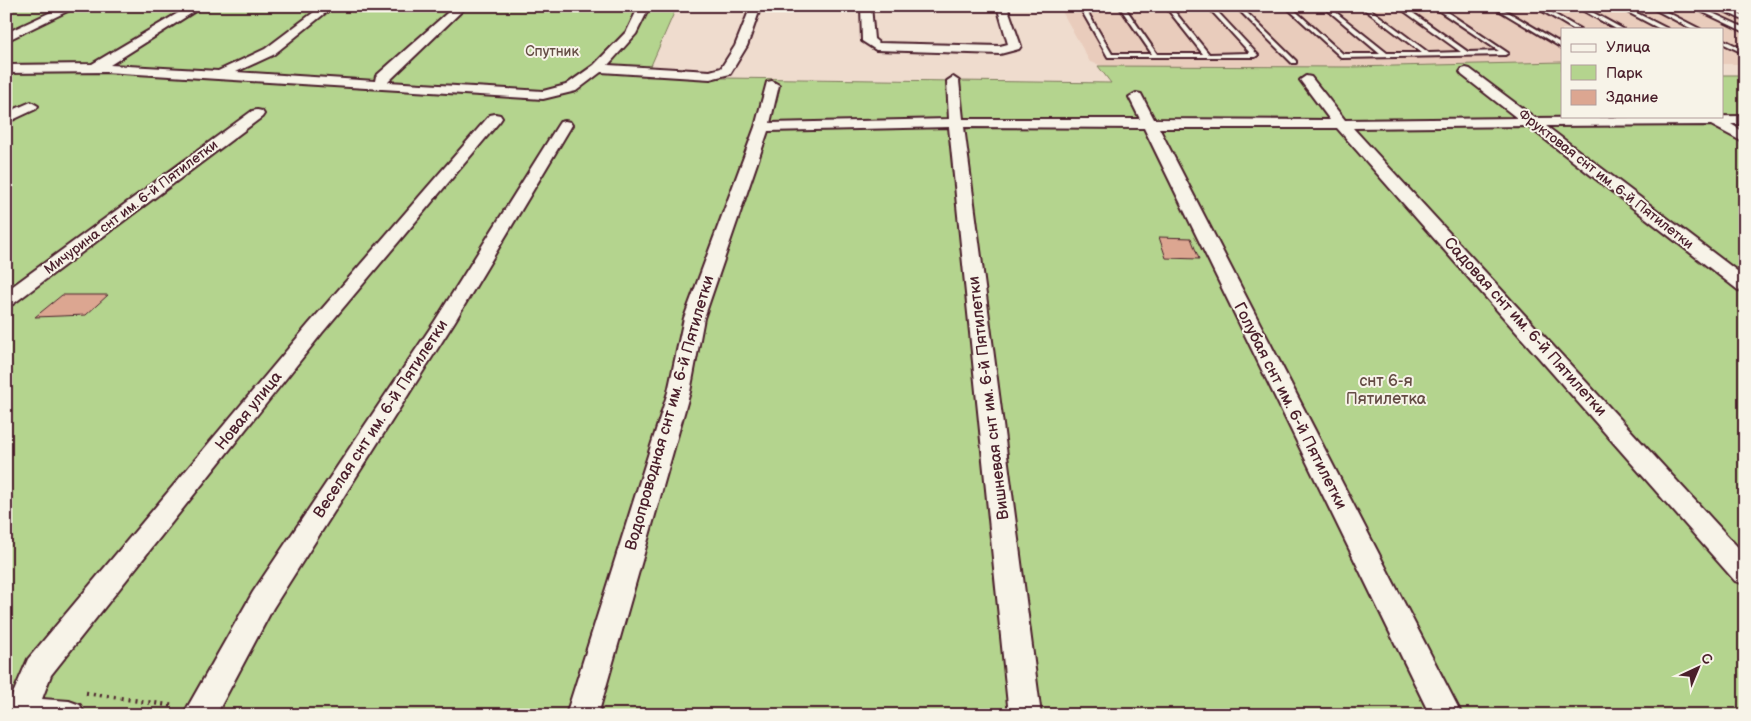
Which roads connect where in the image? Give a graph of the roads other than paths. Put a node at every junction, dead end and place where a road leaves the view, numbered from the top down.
1 (73, 6) edge
2 (198, 6) edge
3 (329, 6) edge
4 (462, 6) edge
5 (645, 6) edge
6 (756, 6) edge
7 (866, 6) edge
8 (1002, 6) edge
9 (1081, 6) edge
10 (1121, 6) edge
11 (1168, 6) edge
12 (1209, 6) edge
13 (1237, 6) edge
14 (1287, 6) edge
15 (1325, 6) edge
16 (1362, 6) edge
17 (1399, 6) edge
18 (1434, 6) edge
19 (1494, 6) edge
20 (1536, 6) edge
21 (1577, 6) edge
22 (1618, 6) edge
23 (1650, 6) edge
24 (1692, 6) edge
25 (1716, 6) edge
26 (1739, 6) edge
27 (1745, 8) edge
28 (1745, 19) edge
29 (1575, 28) edge
30 (1618, 28) edge
31 (1663, 28) edge
32 (1695, 28) edge
33 (1745, 30) edge
34 (6, 38) edge
35 (1724, 42) edge
36 (1561, 45) edge
37 (1745, 52) edge
38 (1466, 53) junction
39 (1427, 54) junction
40 (1385, 55) junction
41 (1156, 56) junction
42 (1207, 56) junction
43 (1294, 62) dead end
44 (95, 68) junction
45 (598, 68) junction
46 (6, 69) edge
47 (1466, 72) dead end
48 (220, 75) junction
49 (1306, 80) dead end
50 (954, 81) dead end
51 (382, 85) junction
52 (772, 85) dead end
53 (1136, 97) dead end
54 (31, 106) dead end
55 (257, 114) dead end
56 (495, 118) dead end
57 (1709, 118) edge
58 (6, 119) edge
59 (1745, 120) edge
60 (1531, 122) junction
61 (956, 123) junction
62 (1150, 123) junction
63 (1341, 124) junction
64 (565, 125) dead end
65 (762, 127) junction
66 (1745, 139) edge
67 (1745, 286) edge
68 (6, 300) edge
69 (1745, 573) edge
70 (74, 704) edge
71 (16, 711) edge
72 (201, 712) edge
73 (582, 715) edge
74 (1025, 715) edge
75 (1446, 715) edge

1 - 34 street
2 - 44 street
3 - 48 street
4 - 51 street
5 - 45 street
6 - 45 street
7 - 8 street
9 - 41 lane
10 - 41 lane
11 - 42 lane
12 - 42 lane
13 - 43 lane
14 - 40 lane
15 - 40 lane
16 - 39 lane
17 - 38 lane
18 - 38 lane
19 - 36 lane
20 - 29 lane
21 - 30 lane
22 - 31 lane
23 - 32 lane
24 - 33 lane
25 - 28 lane
26 - 27 lane
35 - 37 lane
38 - 39 lane
39 - 40 lane
41 - 42 lane
44 - 46 street
44 - 48 street
45 - 51 street
47 - 60 street, Фруктовая снт им. 6-й Пятилетки
48 - 51 street
49 - 63 street, Садовая снт им. 6-й Пятилетки
50 - 61 street, Вишневая снт им. 6-й Пятилетки
52 - 65 street, Водопроводная снт им. 6-й Пятилетки
53 - 62 street, Голубая снт им. 6-й Пятилетки
54 - 58 street
55 - 68 street, Мичурина снт им. 6-й Пятилетки
56 - 71 street, Новая улица
57 - 59 street
57 - 60 street
57 - 66 street
60 - 63 street
60 - 67 street, Фруктовая снт им. 6-й Пятилетки
61 - 62 street
61 - 65 street
61 - 74 street, Вишневая снт им. 6-й Пятилетки
62 - 63 street
62 - 75 street, Голубая снт им. 6-й Пятилетки
63 - 69 street, Садовая снт им. 6-й Пятилетки
64 - 72 street, Веселая снт им. 6-й Пятилетки
65 - 73 street, Водопроводная снт им. 6-й Пятилетки
70 - 71 street

